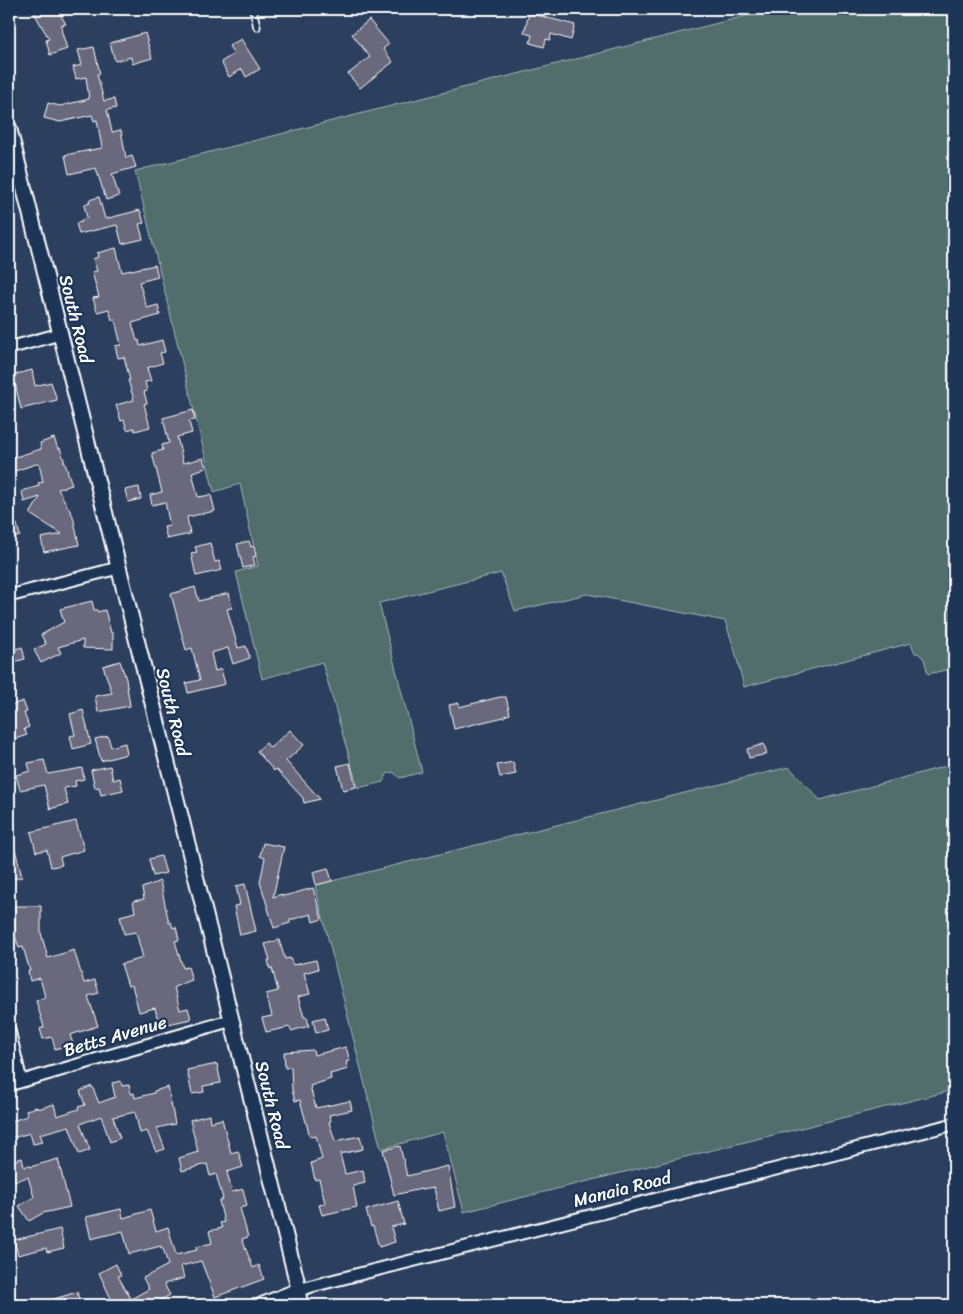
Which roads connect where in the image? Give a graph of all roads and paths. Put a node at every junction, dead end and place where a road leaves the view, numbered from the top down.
1 (253, 9) edge
2 (257, 27) dead end
3 (9, 128) edge
4 (60, 334) junction
5 (9, 348) edge
6 (118, 568) junction
7 (9, 596) edge
8 (232, 1020) junction
9 (9, 1030) edge
10 (21, 1081) junction
11 (9, 1085) edge
12 (954, 1124) edge
13 (299, 1290) junction
14 (262, 1305) edge
15 (302, 1305) edge

1 - 2 lane
3 - 4 street, South Road
4 - 5 street
4 - 6 street, South Road
6 - 7 street
6 - 8 street, South Road
8 - 10 street, Betts Avenue
8 - 13 street, South Road
9 - 10 street
10 - 11 street, Betts Avenue
12 - 13 street, Manaia Road
13 - 14 street
13 - 15 street, South Road

